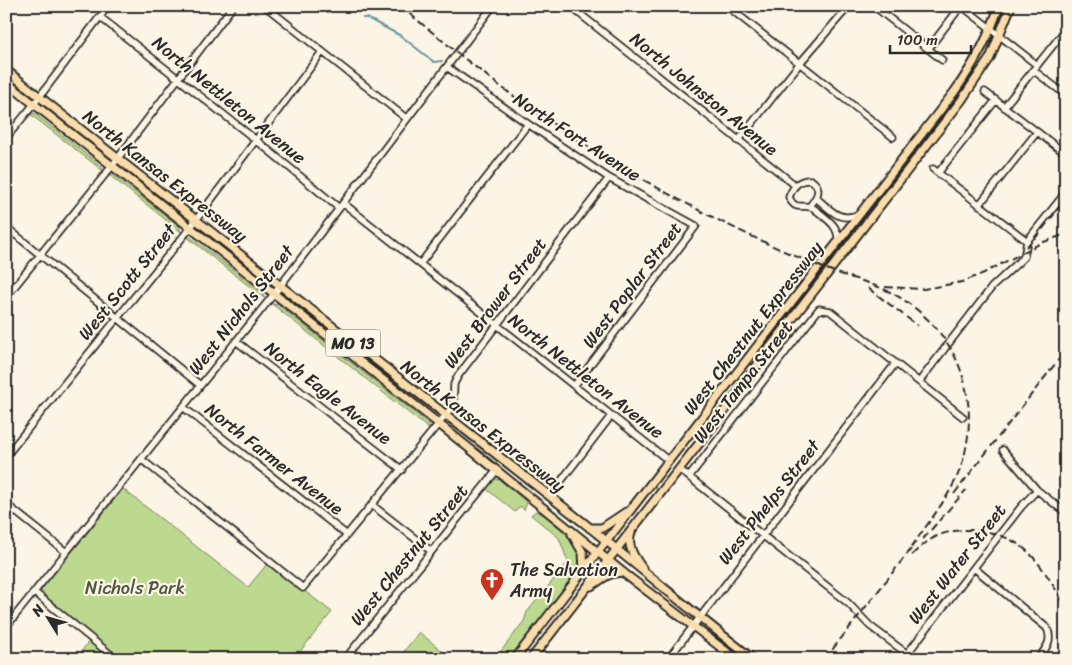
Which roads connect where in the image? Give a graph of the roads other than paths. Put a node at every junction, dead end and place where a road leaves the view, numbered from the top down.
1 (108, 6) edge
2 (233, 6) edge
3 (265, 6) edge
4 (493, 6) edge
5 (570, 6) edge
6 (727, 6) edge
7 (849, 6) edge
8 (874, 6) edge
9 (961, 6) edge
10 (999, 6) edge
11 (1011, 6) edge
12 (100, 17) junction
13 (1066, 29) edge
14 (992, 30) junction
15 (1000, 36) junction
16 (928, 48) junction
17 (322, 52) junction
18 (942, 60) dead end
19 (800, 64) junction
20 (447, 67) junction
21 (1035, 68) junction
22 (6, 70) edge
23 (178, 78) junction
24 (6, 82) edge
25 (985, 92) dead end
26 (1066, 95) edge
27 (40, 97) junction
28 (996, 100) junction
29 (34, 104) junction
30 (1004, 107) junction
31 (406, 119) junction
32 (528, 124) junction
33 (1037, 132) junction
34 (893, 136) dead end
35 (6, 138) edge
36 (256, 140) junction
37 (738, 141) junction
38 (1066, 154) edge
39 (118, 158) junction
40 (112, 166) junction
41 (609, 178) junction
42 (795, 185) junction
43 (1066, 192) edge
44 (816, 198) junction
45 (980, 205) junction
46 (341, 206) junction
47 (810, 206) junction
48 (861, 214) junction
49 (196, 220) junction
50 (696, 226) joint
51 (6, 227) edge
52 (190, 228) junction
53 (1027, 241) junction
54 (838, 243) junction
55 (40, 255) junction
56 (420, 264) junction
57 (280, 286) junction
58 (274, 294) junction
59 (6, 297) edge
60 (117, 318) junction
61 (497, 325) junction
62 (236, 341) junction
63 (895, 364) junction
64 (919, 382) junction
65 (200, 385) junction
66 (574, 386) junction
67 (183, 407) junction
68 (445, 416) junction
69 (611, 416) junction
70 (963, 417) dead end
71 (439, 424) junction
72 (1003, 450) dead end
73 (6, 456) edge
74 (141, 459) junction
75 (669, 461) junction
76 (679, 469) junction
77 (402, 470) junction
78 (497, 470) junction
79 (689, 477) junction
80 (558, 485) dead end
81 (1037, 490) junction
82 (6, 504) edge
83 (372, 505) junction
84 (634, 506) junction
85 (1066, 513) edge
86 (566, 526) junction
87 (634, 526) junction
88 (590, 528) junction
89 (347, 535) junction
90 (762, 535) junction
91 (606, 542) junction
92 (616, 550) junction
93 (430, 551) junction
94 (66, 552) junction
95 (598, 552) junction
96 (608, 560) junction
97 (974, 568) junction
98 (583, 572) junction
99 (625, 574) junction
100 (650, 578) junction
101 (586, 589) junction
102 (34, 592) junction
103 (699, 618) junction
104 (693, 627) junction
105 (6, 628) edge
106 (906, 656) edge
107 (116, 659) edge
108 (344, 659) edge
109 (515, 659) edge
110 (531, 659) edge
111 (668, 659) edge
112 (736, 659) edge
113 (753, 659) edge
114 (914, 659) edge
115 (1038, 659) edge

1 - 12 street
2 - 23 street
3 - 17 street
4 - 20 street, West Nichols Street
5 - 37 street, North Johnston Avenue
6 - 19 street
7 - 19 street
8 - 16 street
9 - 14 street
9 - 16 street
10 - 14 main road, West Chestnut Expressway
11 - 15 main road, West Chestnut Expressway
12 - 23 street, North Nettleton Avenue
12 - 27 street
13 - 21 street
14 - 15 street
14 - 48 main road, West Chestnut Expressway
15 - 21 street
15 - 76 main road, West Chestnut Expressway
16 - 18 street
17 - 31 street
17 - 36 street, West Scott Street
19 - 34 street
19 - 37 street
20 - 31 street, West Nichols Street
20 - 32 street, North Fort Avenue
21 - 26 street
21 - 30 street
22 - 27 main road, North Kansas Expressway / MO 13
23 - 36 street, North Nettleton Avenue
23 - 39 street
24 - 29 main road, North Kansas Expressway / MO 13
25 - 28 street
27 - 29 street
27 - 39 main road, North Kansas Expressway / MO 13
28 - 30 street
28 - 45 street
29 - 35 street
29 - 40 main road, North Kansas Expressway / MO 13
30 - 33 street
31 - 46 street, West Nichols Street
32 - 41 street, North Fort Avenue
32 - 56 street
33 - 38 street
33 - 45 street
36 - 46 street, North Nettleton Avenue
36 - 49 street, West Scott Street
37 - 42 street, North Johnston Avenue
39 - 40 street
39 - 49 main road, North Kansas Expressway / MO 13
40 - 52 main road, North Kansas Expressway / MO 13
40 - 55 street
41 - 50 street, North Fort Avenue
41 - 61 street, West Brower Street
42 - 44 street
42 - 47 street
43 - 53 street
44 - 47 street
44 - 48 street
45 - 53 street
46 - 56 street, North Nettleton Avenue
46 - 57 street, West Nichols Street
47 - 54 street
48 - 54 main road, West Chestnut Expressway
49 - 52 street, West Scott Street
49 - 57 main road, North Kansas Expressway / MO 13
50 - 66 street, West Poplar Street
51 - 55 street, North Farmer Avenue
52 - 58 main road, North Kansas Expressway / MO 13
52 - 60 street, West Scott Street
53 - 64 street
54 - 75 main road, West Chestnut Expressway
55 - 59 street
55 - 60 street, North Farmer Avenue
56 - 61 street, North Nettleton Avenue
57 - 58 street, West Nichols Street
57 - 68 main road, North Kansas Expressway / MO 13
58 - 62 street, West Nichols Street
58 - 71 main road, North Kansas Expressway / MO 13
60 - 65 street, North Farmer Avenue
60 - 73 street, West Scott Street
61 - 66 street, North Nettleton Avenue
61 - 68 street, West Brower Street
62 - 65 street, West Nichols Street
62 - 77 street, North Eagle Avenue
63 - 64 street
63 - 79 street, West Tampa Street
63 - 90 street, West Phelps Street
64 - 70 street
65 - 67 street, West Nichols Street
66 - 69 street, North Nettleton Avenue
67 - 74 street, West Nichols Street
67 - 89 street, North Farmer Avenue
68 - 71 street, West Brower Street
68 - 88 main road, North Kansas Expressway / MO 13
69 - 75 street, North Nettleton Avenue
69 - 80 street
71 - 77 street, West Brower Street
71 - 78 main road, North Kansas Expressway / MO 13
72 - 81 street
74 - 89 street, West Brower Street
74 - 94 street, West Nichols Street
75 - 84 main road, West Chestnut Expressway
76 - 79 street
76 - 87 main road, West Chestnut Expressway
77 - 83 street, West Brower Street
78 - 86 main road, North Kansas Expressway / MO 13
78 - 93 street, West Chestnut Street
79 - 90 street
81 - 85 street
81 - 97 street, West Water Street
82 - 94 street
83 - 89 street, West Brower Street
83 - 93 street, North Farmer Avenue
84 - 88 main road
84 - 91 main road, West Chestnut Expressway
86 - 95 main road, North Kansas Expressway / MO 13
86 - 98 main road
87 - 92 main road, West Chestnut Expressway
87 - 100 main road
88 - 91 main road, North Kansas Expressway / MO 13
90 - 103 street, West Phelps Street
90 - 106 street
91 - 92 main road, North Kansas Expressway / MO 13
91 - 95 main road, West Chestnut Expressway
92 - 96 main road, West Chestnut Expressway
92 - 100 main road, North Kansas Expressway / MO 13
93 - 108 street, West Chestnut Street
94 - 102 street, West Nichols Street
95 - 96 main road, North Kansas Expressway / MO 13
95 - 98 main road, West Chestnut Expressway
96 - 99 main road, North Kansas Expressway / MO 13
96 - 101 main road, West Chestnut Expressway
97 - 106 street, West Water Street
97 - 115 street
98 - 109 main road, West Chestnut Expressway
99 - 101 main road
99 - 104 main road, North Kansas Expressway / MO 13
100 - 103 main road, North Kansas Expressway / MO 13
101 - 110 main road, West Chestnut Expressway
102 - 105 street, West Nichols Street
102 - 107 street
103 - 104 street, West Phelps Street
103 - 113 main road, North Kansas Expressway / MO 13
104 - 111 street, West Phelps Street
104 - 112 main road, North Kansas Expressway / MO 13
106 - 114 street

